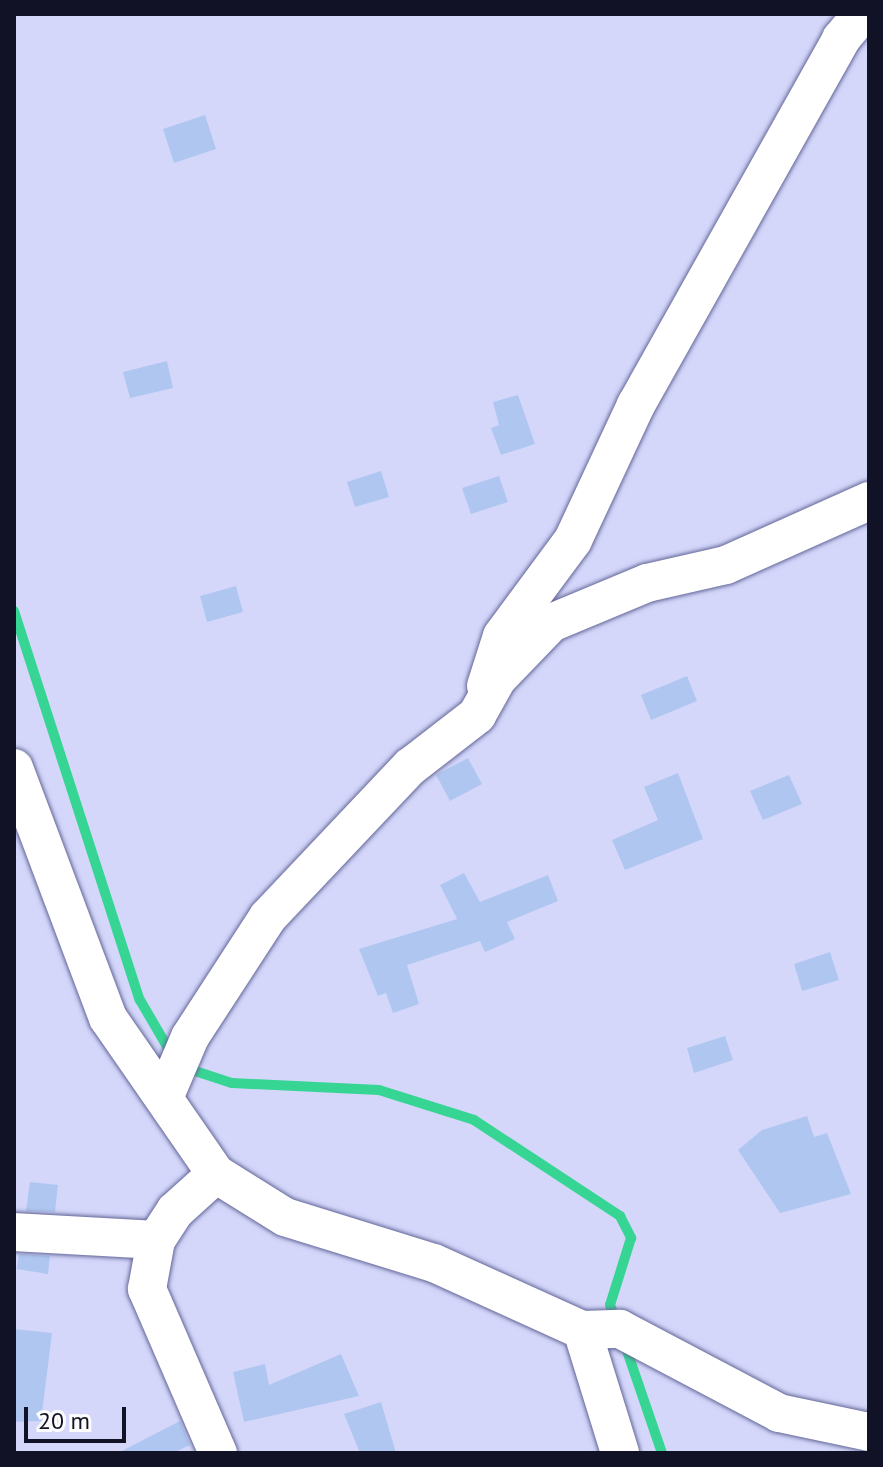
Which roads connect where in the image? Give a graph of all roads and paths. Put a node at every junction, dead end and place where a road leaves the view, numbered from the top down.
1 (862, 14) edge
2 (869, 501) edge
3 (477, 715) junction
4 (14, 768) edge
5 (164, 1098) junction
6 (216, 1174) junction
7 (14, 1232) edge
8 (156, 1240) junction
9 (582, 1330) junction
10 (869, 1432) edge
11 (218, 1453) edge
12 (620, 1453) edge

1 - 3 street
2 - 3 street
3 - 5 street
4 - 5 street
5 - 6 street
6 - 8 street
6 - 9 street
7 - 8 street
8 - 11 street
9 - 10 street
9 - 12 street

